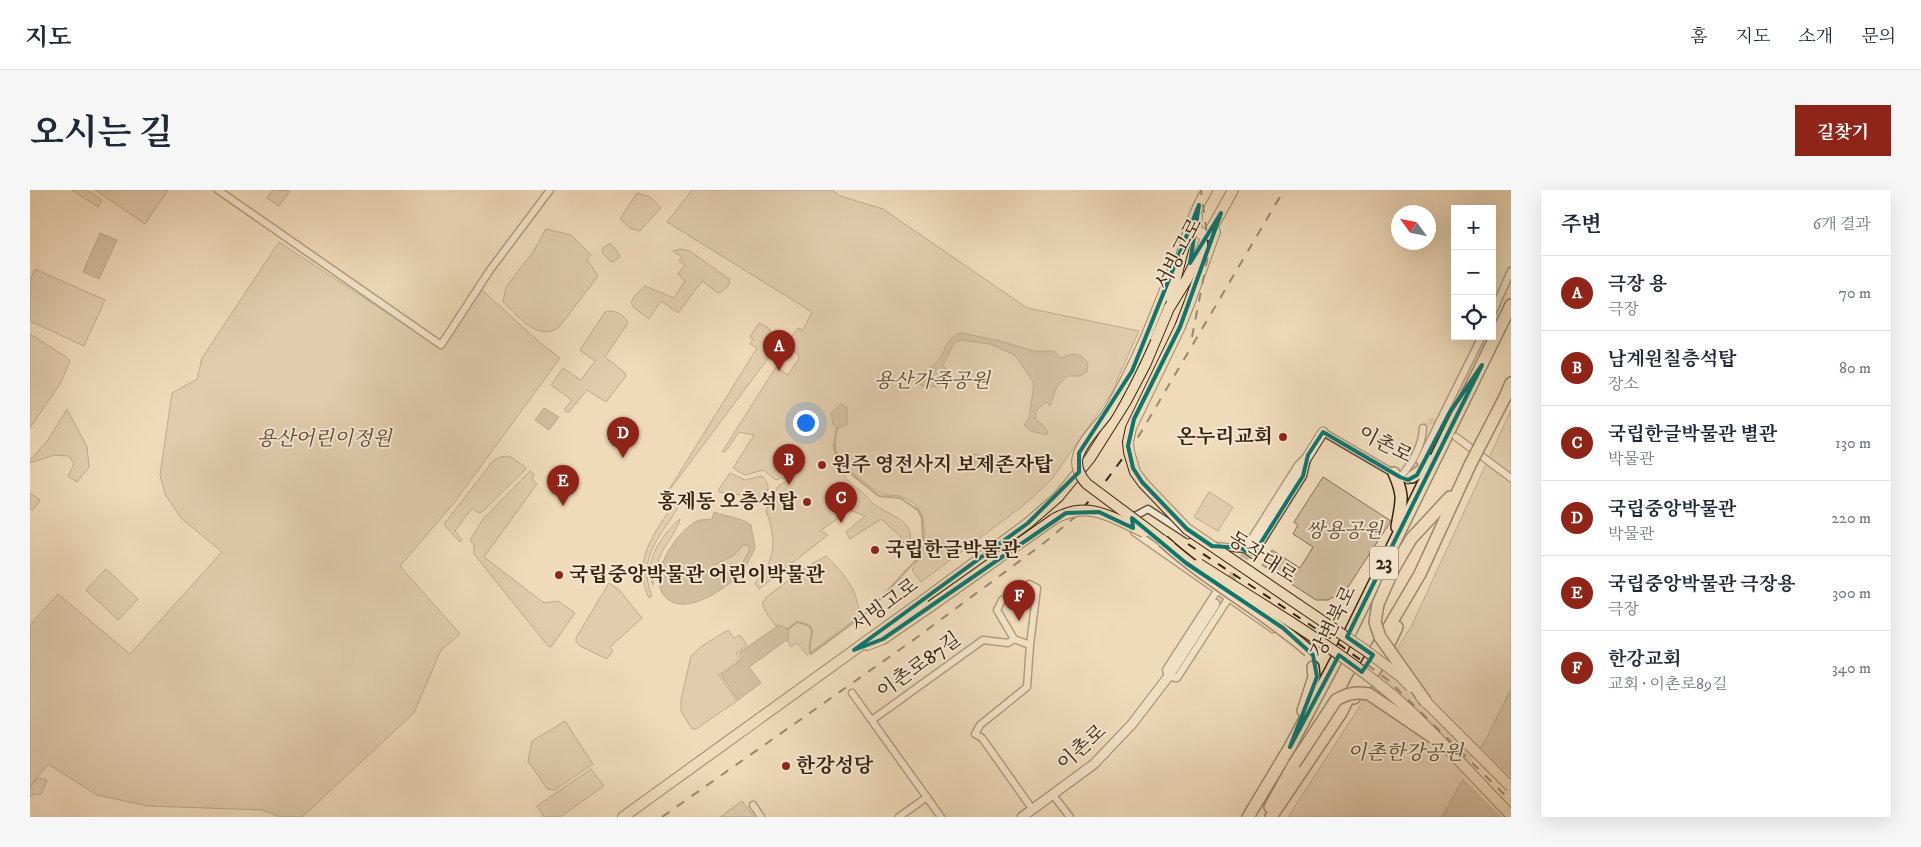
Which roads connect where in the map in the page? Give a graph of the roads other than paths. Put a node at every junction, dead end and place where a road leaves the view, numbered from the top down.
1 (218, 190) edge
2 (550, 190) edge
3 (1207, 190) edge
4 (1233, 190) edge
5 (1199, 205) junction
6 (1221, 213) junction
7 (1213, 227) junction
8 (1183, 249) junction
9 (1511, 270) edge
10 (1496, 305) edge
11 (1511, 305) edge
12 (1169, 308) junction
13 (1480, 340) edge
14 (1482, 365) junction
15 (1511, 383) edge
16 (1423, 428) dead end
17 (1323, 432) joint
18 (1456, 437) tunnel mouth
19 (1402, 476) junction
20 (1511, 478) edge
21 (1462, 481) junction
22 (1396, 538) junction
23 (1163, 541) junction
24 (1248, 548) joint
25 (1217, 591) junction
26 (1228, 599) junction
27 (1215, 604) tunnel mouth
28 (1014, 638) junction
29 (1030, 644) junction
30 (854, 650) junction
31 (1310, 659) junction
32 (1168, 677) junction
33 (852, 693) dead end
34 (1308, 696) junction
35 (1426, 702) junction
36 (872, 720) junction
37 (1441, 743) junction
38 (1290, 747) junction
39 (1511, 787) edge
40 (1054, 795) junction
41 (927, 797) junction
42 (753, 805) dead end
43 (1033, 810) junction
44 (1511, 815) edge
45 (623, 817) edge
46 (762, 817) edge
47 (899, 817) edge
48 (941, 817) edge
49 (1022, 817) edge
50 (1070, 817) edge
51 (1248, 817) edge
52 (1265, 817) edge
53 (1271, 817) edge

1 - 2 street
3 - 5 main road, 서빙고로
4 - 6 main road, 서빙고로
5 - 7 main road
5 - 8 main road, 서빙고로
6 - 7 main road, 서빙고로
6 - 35 main road, 동작대로, bridge
7 - 12 main road, 서빙고로
8 - 12 main road, 서빙고로
8 - 23 main road, bridge
9 - 10 street
11 - 14 highway, 강변북로 / 23
12 - 30 main road, 서빙고로
13 - 19 street, 이촌로
14 - 19 highway
14 - 22 highway, 강변북로 / 23
15 - 21 highway, 23, bridge
16 - 19 street
17 - 19 street, 이촌로
17 - 24 street, 이촌로
18 - 20 street
19 - 22 highway
21 - 35 highway, bridge
21 - 53 highway, 23
22 - 38 highway, 강변북로 / 23
23 - 30 main road, bridge
23 - 31 highway, bridge
23 - 37 main road, 동작대로, bridge
24 - 25 street
25 - 26 street
25 - 32 street, 이촌로
26 - 31 street
26 - 32 street, 이촌로
27 - 32 street, 이촌로
28 - 29 street
28 - 29 street
28 - 36 street, 이촌로87길
29 - 43 street
30 - 45 main road, 서빙고로
31 - 34 highway
31 - 34 highway
32 - 40 street, 이촌로
33 - 36 street, 이촌로87길
34 - 38 highway
35 - 39 main road, 동작대로, bridge
36 - 41 street, 이촌로87길
37 - 44 main road, 동작대로, bridge
37 - 52 highway, bridge
38 - 51 highway, 강변북로 / 23
40 - 43 street, 이촌로
40 - 50 street, 이촌로
41 - 47 street
41 - 48 street, 이촌로87길
42 - 46 street
43 - 49 street, 이촌로

